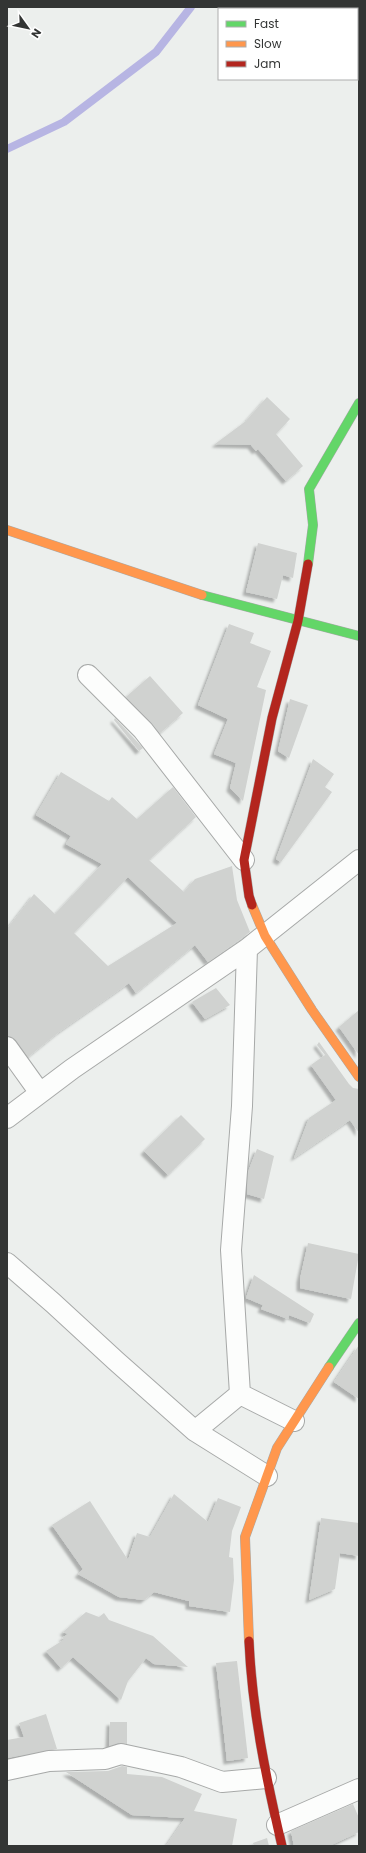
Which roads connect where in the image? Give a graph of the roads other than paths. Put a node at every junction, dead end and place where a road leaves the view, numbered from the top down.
1 (359, 403) edge
2 (7, 530) edge
3 (298, 621) junction
4 (359, 636) edge
5 (88, 675) dead end
6 (244, 860) junction
7 (359, 860) edge
8 (265, 936) junction
9 (247, 949) junction
10 (7, 1047) edge
11 (359, 1077) edge
12 (40, 1092) junction
13 (7, 1118) edge
14 (7, 1263) edge
15 (359, 1324) edge
16 (240, 1394) junction
17 (294, 1421) junction
18 (195, 1430) junction
19 (267, 1476) junction
20 (7, 1770) edge
21 (266, 1778) junction
22 (359, 1789) edge
23 (277, 1825) junction
24 (282, 1846) edge

1 - 3 street
2 - 3 street
3 - 4 street
3 - 6 street
5 - 6 street
6 - 8 street
7 - 8 street
8 - 9 street
8 - 11 street
9 - 12 street
9 - 16 street
10 - 12 street
12 - 13 street
14 - 18 street
15 - 17 street
16 - 17 street
16 - 18 street
17 - 19 street
18 - 19 street
19 - 21 street
20 - 21 street
21 - 23 street
22 - 23 street
23 - 24 street

